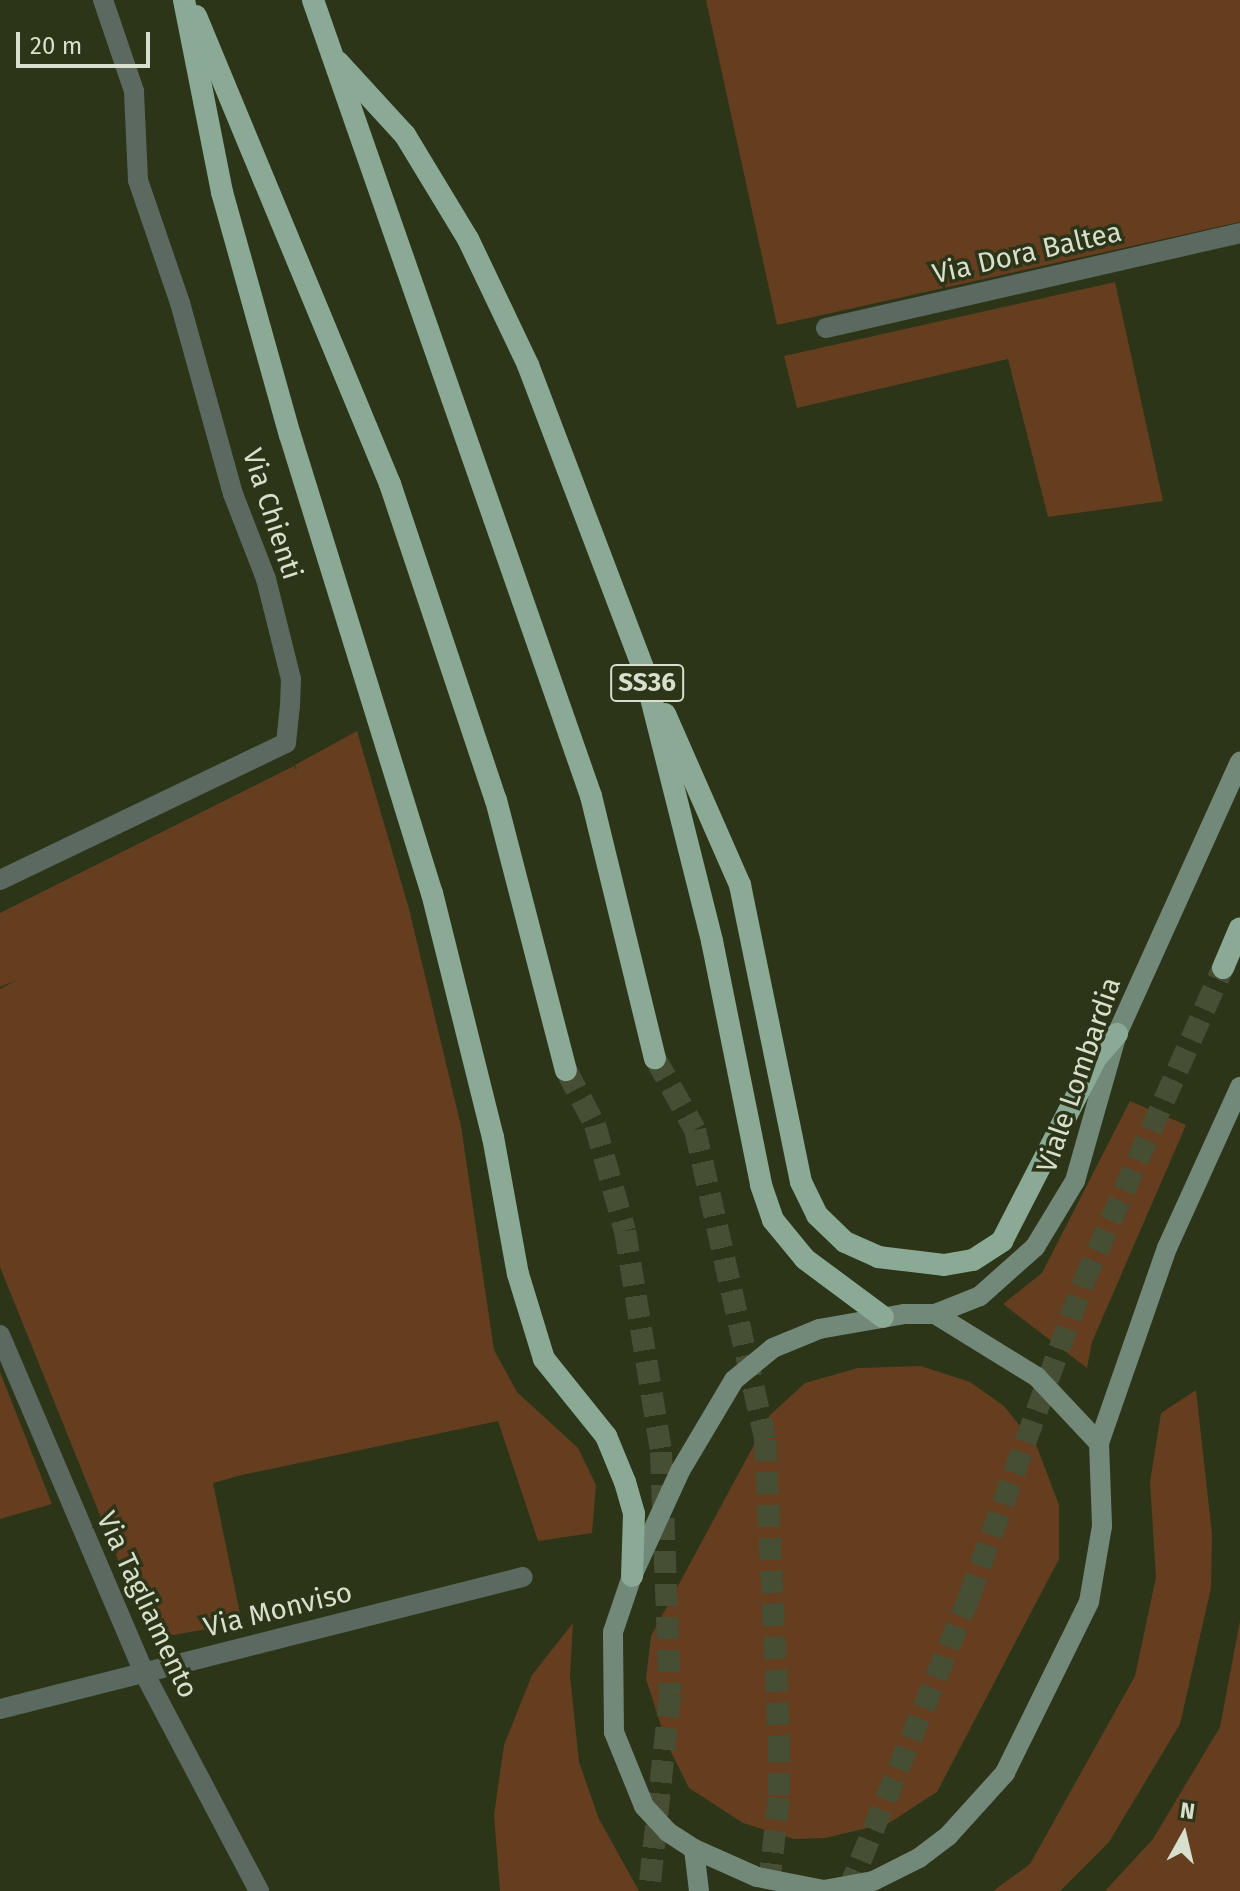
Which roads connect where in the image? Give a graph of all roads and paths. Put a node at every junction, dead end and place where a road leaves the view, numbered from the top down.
1 (103, 0) edge
2 (184, 0) edge
3 (190, 0) edge
4 (313, 0) edge
5 (338, 62) junction
6 (1240, 233) edge
7 (826, 328) dead end
8 (644, 670) junction
9 (1240, 762) edge
10 (0, 880) edge
11 (1240, 928) edge
12 (1223, 968) tunnel mouth
13 (1117, 1034) junction
14 (655, 1058) tunnel mouth
15 (566, 1070) tunnel mouth
16 (1240, 1087) edge
17 (935, 1314) junction
18 (883, 1317) junction
19 (0, 1335) edge
20 (1099, 1443) junction
21 (632, 1576) junction
22 (523, 1577) dead end
23 (143, 1671) junction
24 (0, 1709) edge
25 (694, 1849) junction
26 (259, 1891) edge
27 (699, 1891) edge
28 (824, 1891) edge

1 - 10 street, Via Chienti
2 - 21 highway
3 - 15 highway
4 - 5 highway, SS36
5 - 8 highway, SS36
5 - 14 highway, SS36
6 - 7 street, Via Dora Baltea
8 - 13 highway
8 - 18 highway, SS36
9 - 13 main road, Viale Lombardia
11 - 12 highway
13 - 17 main road, Viale Lombardia
16 - 20 main road
17 - 18 main road, Viale Lombardia
17 - 20 main road
18 - 21 main road, Viale Lombardia
19 - 23 street, Via Tagliamento
20 - 28 main road
21 - 25 main road, Viale Lombardia
22 - 23 street, Via Monviso
23 - 24 street, Via Monviso
23 - 26 street, Via Tagliamento
25 - 27 main road
25 - 28 main road, Viale Lombardia

